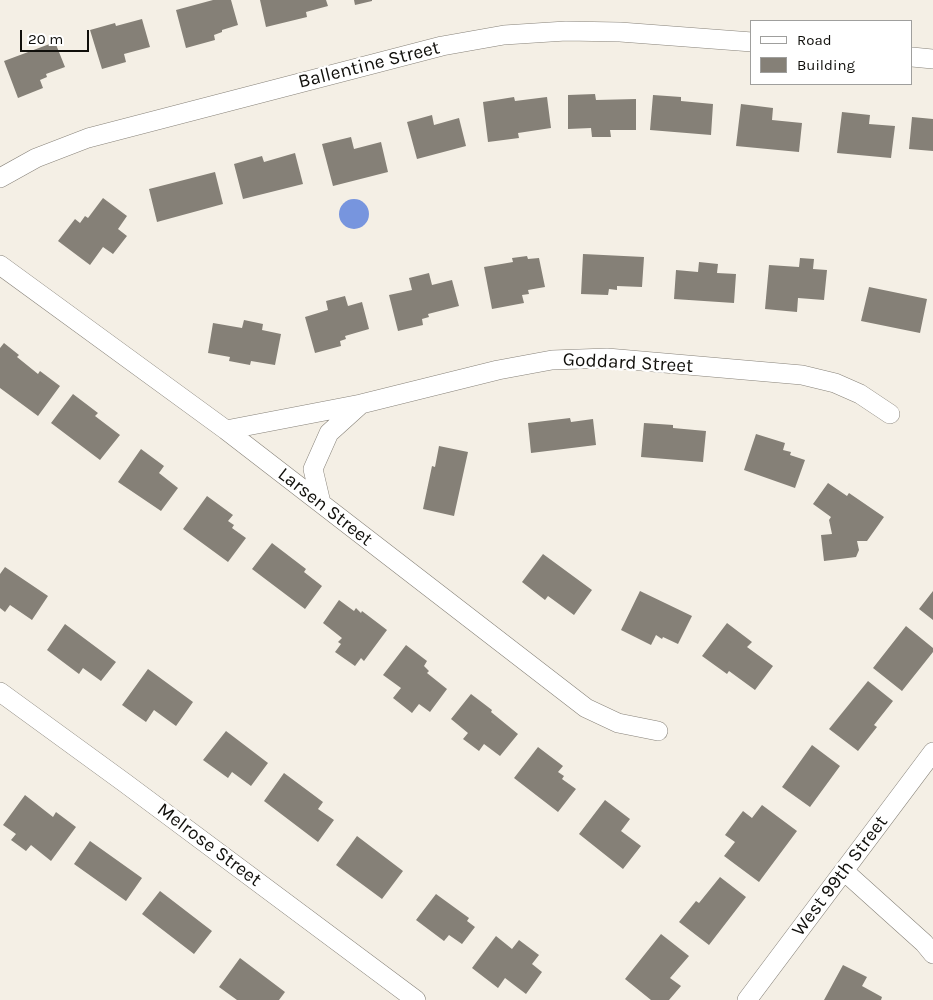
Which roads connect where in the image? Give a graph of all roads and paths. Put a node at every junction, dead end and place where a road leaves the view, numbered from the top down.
1 (750, 42) edge
2 (913, 57) edge
3 (933, 59) edge
4 (0, 178) edge
5 (0, 265) edge
6 (361, 404) junction
7 (890, 414) dead end
8 (226, 430) junction
9 (321, 503) junction
10 (0, 692) edge
11 (658, 731) dead end
12 (933, 752) edge
13 (844, 871) junction
14 (933, 954) edge
15 (416, 1000) edge
16 (747, 1000) edge

1 - 4 street, Ballentine Street
2 - 3 street
5 - 8 street, Larsen Street
6 - 7 street, Goddard Street
6 - 8 street, Goddard Street
6 - 9 street, Goddard Street
8 - 9 street, Larsen Street
9 - 11 street, Larsen Street
10 - 15 street, Melrose Street
12 - 13 street, West 99th Street
13 - 14 street
13 - 16 street, West 99th Street

